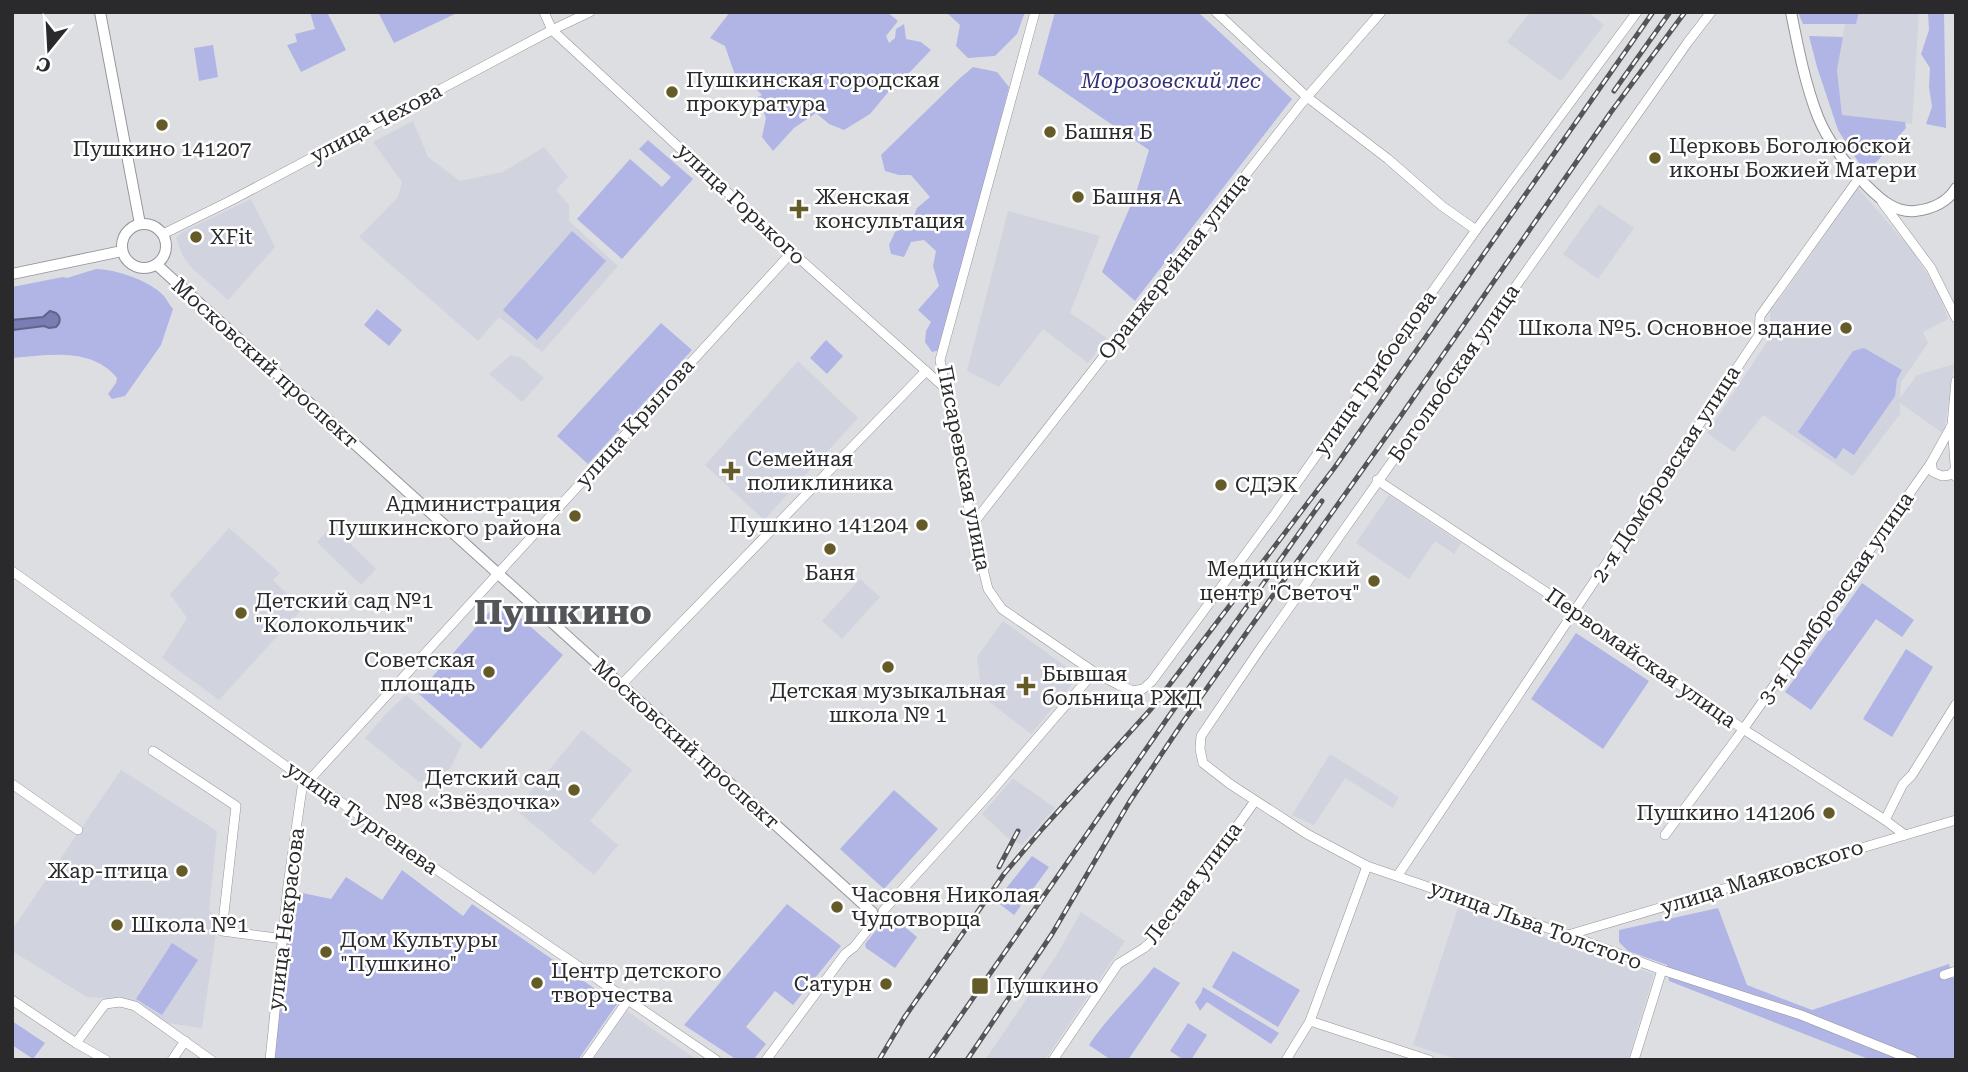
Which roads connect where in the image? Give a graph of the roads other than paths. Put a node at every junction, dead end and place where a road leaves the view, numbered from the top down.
1 (100, 12) edge
2 (544, 12) edge
3 (590, 12) edge
4 (1035, 12) edge
5 (1216, 12) edge
6 (1381, 12) edge
7 (1637, 12) edge
8 (1711, 12) edge
9 (1791, 12) edge
10 (552, 30) junction
11 (1307, 97) junction
12 (1858, 178) junction
13 (1956, 188) edge
14 (1881, 200) junction
15 (140, 224) junction
16 (1476, 230) junction
17 (163, 234) junction
18 (122, 251) junction
19 (792, 252) junction
20 (156, 265) junction
21 (12, 274) edge
22 (1956, 318) edge
23 (926, 371) junction
24 (1956, 381) edge
25 (946, 389) junction
26 (1952, 425) junction
27 (1937, 453) junction
28 (1954, 460) edge
29 (1931, 463) junction
30 (1955, 474) edge
31 (1377, 480) junction
32 (972, 525) junction
33 (12, 570) edge
34 (498, 574) junction
35 (1576, 612) junction
36 (1094, 672) junction
37 (621, 685) junction
38 (1956, 704) edge
39 (1743, 729) junction
40 (1201, 736) joint
41 (153, 751) dead end
42 (310, 781) junction
43 (12, 784) edge
44 (1255, 801) junction
45 (1885, 820) junction
46 (1956, 820) edge
47 (78, 830) dead end
48 (1665, 835) dead end
49 (1905, 835) junction
50 (1367, 866) junction
51 (1398, 875) junction
52 (876, 915) junction
53 (1597, 926) junction
54 (1567, 935) junction
55 (284, 939) junction
56 (1605, 948) junction
57 (1662, 970) junction
58 (1956, 971) edge
59 (1944, 975) dead end
60 (12, 1000) edge
61 (628, 1000) junction
62 (1310, 1021) junction
63 (185, 1041) junction
64 (76, 1043) junction
65 (106, 1060) edge
66 (172, 1060) edge
67 (211, 1060) edge
68 (270, 1060) edge
69 (586, 1060) edge
70 (716, 1060) edge
71 (765, 1060) edge
72 (1053, 1060) edge
73 (1286, 1060) edge
74 (1429, 1060) edge
75 (1633, 1060) edge
76 (1913, 1060) edge

1 - 15 main road
2 - 10 street, улица Горького
3 - 10 street, улица Чехова
4 - 25 street, Писаревская улица
5 - 11 street
6 - 11 street, Оранжерейная улица
7 - 16 street, улица Грибоедова
8 - 31 street, Боголюбская улица
9 - 12 main road
10 - 17 street, улица Чехова
10 - 19 street, улица Горького
11 - 16 street
11 - 32 street, Оранжерейная улица
12 - 14 main road
12 - 35 street, 2-я Домбровская улица
13 - 14 main road
14 - 22 street
15 - 17 main road
15 - 18 main road
16 - 36 street, улица Грибоедова
17 - 20 main road
18 - 20 main road
18 - 21 main road
19 - 23 street, улица Горького
19 - 34 street, улица Крылова
20 - 34 main road, Московский проспект
23 - 25 street, улица Горького
23 - 37 street
24 - 26 street
25 - 32 street, Писаревская улица
26 - 27 street, 3-я Домбровская улица
26 - 28 street
27 - 28 street
27 - 29 street, 3-я Домбровская улица
28 - 30 street
29 - 30 street
29 - 39 street, 3-я Домбровская улица
31 - 35 street, Первомайская улица
31 - 40 street, Боголюбская улица
32 - 36 street, Писаревская улица
33 - 42 street, улица Тургенева
34 - 37 main road, Московский проспект
34 - 42 street, улица Крылова
35 - 39 street, Первомайская улица
35 - 51 street, 2-я Домбровская улица
36 - 52 street
37 - 52 main road, Московский проспект
38 - 45 street
39 - 45 street, Первомайская улица
39 - 48 street, 3-я Домбровская улица
40 - 44 street, улица Льва Толстого
41 - 55 street
42 - 55 street, улица Некрасова
42 - 61 street, улица Тургенева
43 - 47 street
44 - 50 street, улица Льва Толстого
44 - 72 street, Лесная улица
45 - 49 street, Первомайская улица
46 - 49 street, улица Маяковского
49 - 53 street, улица Маяковского
50 - 51 street, улица Льва Толстого
50 - 62 street
51 - 54 street, улица Льва Толстого
52 - 71 street
53 - 54 street, улица Маяковского
53 - 56 street
54 - 56 street, улица Льва Толстого
55 - 68 street, улица Некрасова
56 - 57 street, улица Льва Толстого
57 - 75 street
57 - 76 street, улица Льва Толстого
58 - 59 street
60 - 64 street
61 - 69 street
61 - 70 street, улица Тургенева
62 - 73 street
62 - 74 street
63 - 64 street
63 - 66 street
63 - 67 street
64 - 65 street

